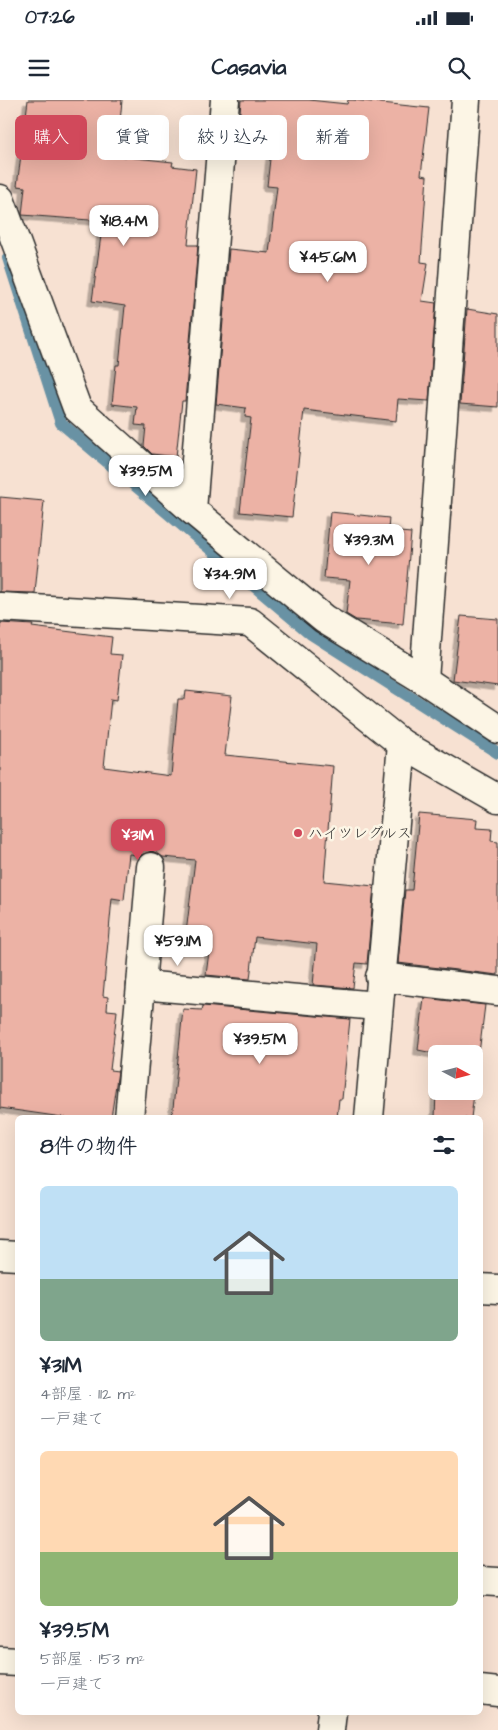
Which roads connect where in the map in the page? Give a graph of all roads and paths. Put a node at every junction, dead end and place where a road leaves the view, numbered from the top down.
1 (225, 100) edge
2 (466, 100) edge
3 (0, 199) edge
4 (192, 510) junction
5 (0, 607) edge
6 (424, 680) junction
7 (498, 729) edge
8 (402, 744) junction
9 (498, 799) edge
10 (151, 867) dead end
11 (380, 977) junction
12 (141, 985) junction
13 (498, 991) edge
14 (378, 1006) junction
15 (129, 1115) edge
16 (369, 1115) edge
17 (0, 1255) edge
18 (15, 1256) edge
19 (483, 1288) edge
20 (498, 1289) edge
21 (483, 1581) edge
22 (498, 1582) edge
23 (0, 1661) edge
24 (15, 1662) edge
25 (483, 1690) edge
26 (498, 1692) edge
27 (332, 1715) edge
28 (330, 1730) edge

1 - 4 street
2 - 6 street
3 - 4 street
4 - 6 street
5 - 8 street
6 - 7 street
8 - 9 street
8 - 11 street
10 - 12 street
11 - 13 street
11 - 14 street
12 - 14 street
12 - 15 street
14 - 16 street
17 - 18 street
19 - 20 street
21 - 22 street
23 - 24 street
25 - 26 street
27 - 28 street

